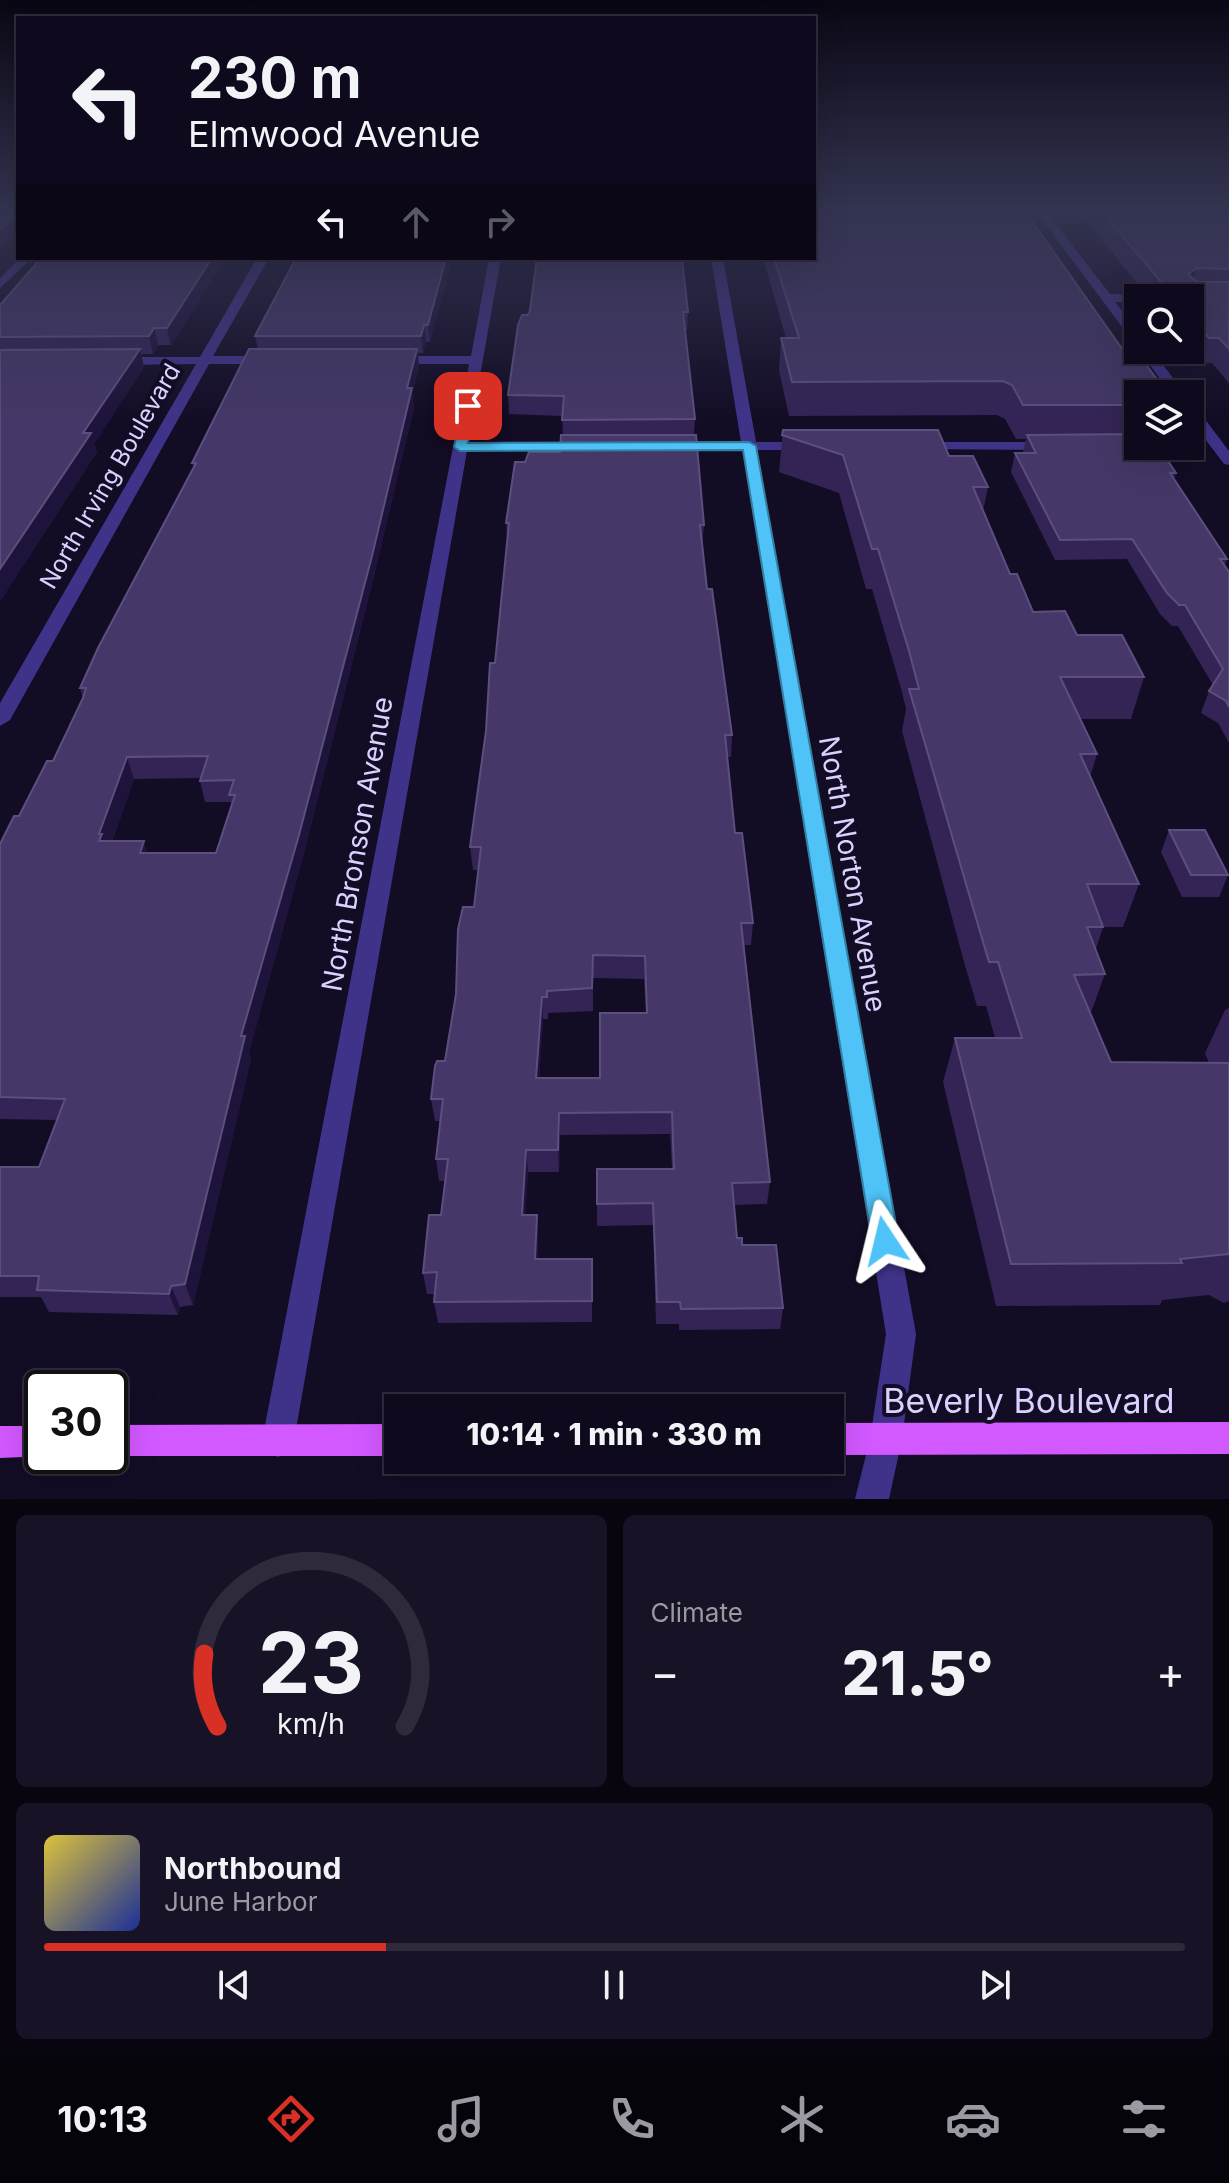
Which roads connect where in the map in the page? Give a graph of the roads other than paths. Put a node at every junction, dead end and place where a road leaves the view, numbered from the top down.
1 (250, 280) edge
2 (491, 280) edge
3 (721, 280) edge
4 (1093, 280) edge
5 (1107, 298) junction
6 (1124, 298) edge
7 (1124, 321) edge
8 (275, 360) edge
9 (382, 360) edge
10 (476, 360) junction
11 (103, 361) edge
12 (204, 361) junction
13 (1204, 425) edge
14 (604, 446) edge
15 (651, 446) edge
16 (749, 446) junction
17 (819, 446) edge
18 (896, 446) edge
19 (1065, 446) edge
20 (1111, 446) edge
21 (1124, 446) edge
22 (1223, 446) edge
23 (460, 447) junction
24 (1229, 461) edge
25 (0, 720) edge
26 (1229, 1438) edge
27 (844, 1439) edge
28 (886, 1439) junction
29 (384, 1440) edge
30 (128, 1441) edge
31 (278, 1441) junction
32 (0, 1442) edge
33 (24, 1442) edge
34 (872, 1499) edge

1 - 12 street, North Irving Boulevard
2 - 10 street, North Bronson Avenue
3 - 16 street, North Norton Avenue
4 - 5 street
5 - 6 street
5 - 7 street
8 - 12 street
9 - 10 street
10 - 23 street, North Bronson Avenue
11 - 12 street
12 - 25 street, North Irving Boulevard
13 - 22 street
14 - 23 street
15 - 16 street
16 - 17 street
16 - 28 street, North Norton Avenue
18 - 19 street
20 - 21 street
22 - 24 street
23 - 31 street, North Bronson Avenue
26 - 28 main road, Beverly Boulevard
27 - 28 main road, Beverly Boulevard
28 - 34 street, North Norton Avenue
29 - 31 main road
30 - 31 main road
32 - 33 main road

